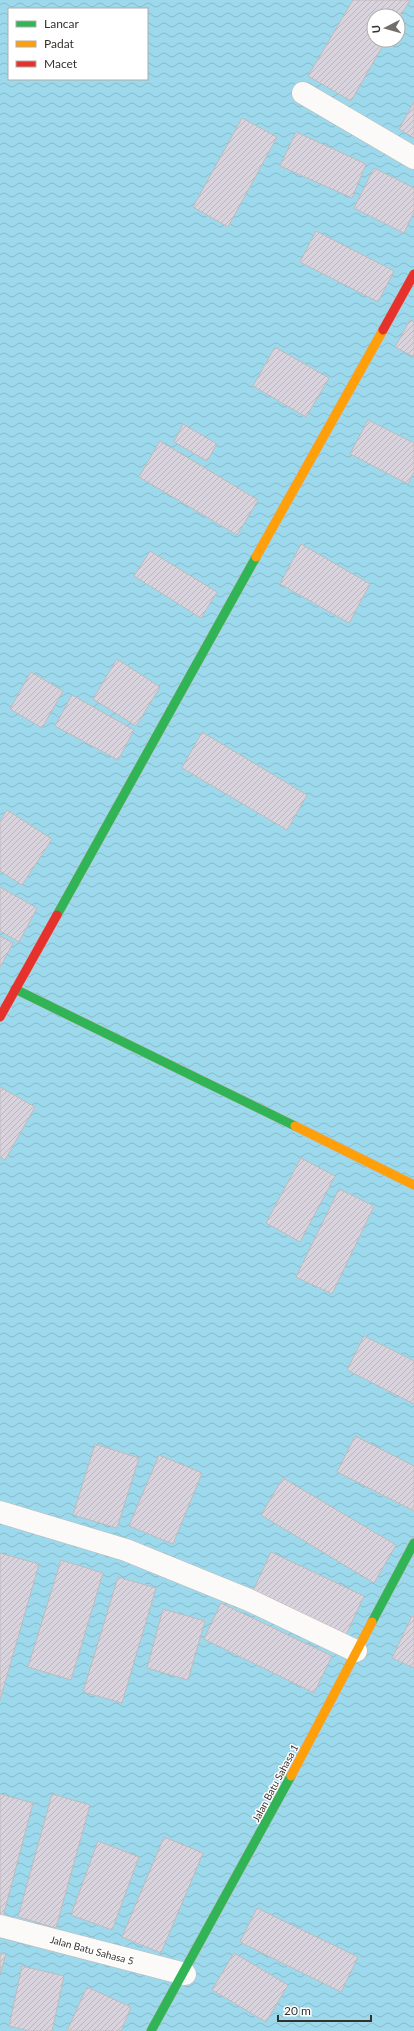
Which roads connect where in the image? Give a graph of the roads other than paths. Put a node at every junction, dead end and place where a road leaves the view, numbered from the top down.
1 (303, 93) dead end
2 (414, 158) edge
3 (414, 274) edge
4 (15, 989) junction
5 (1, 1012) edge
6 (414, 1185) edge
7 (0, 1512) edge
8 (414, 1543) edge
9 (356, 1651) junction
10 (0, 1926) edge
11 (185, 1974) junction
12 (151, 2031) edge

1 - 2 street
3 - 4 street
4 - 5 street
4 - 6 street
7 - 9 street
8 - 9 street, Jalan Batu Sahasa 1
9 - 11 street, Jalan Batu Sahasa 1
10 - 11 street, Jalan Batu Sahasa 5
11 - 12 street, Jalan Batu Sahasa 1

